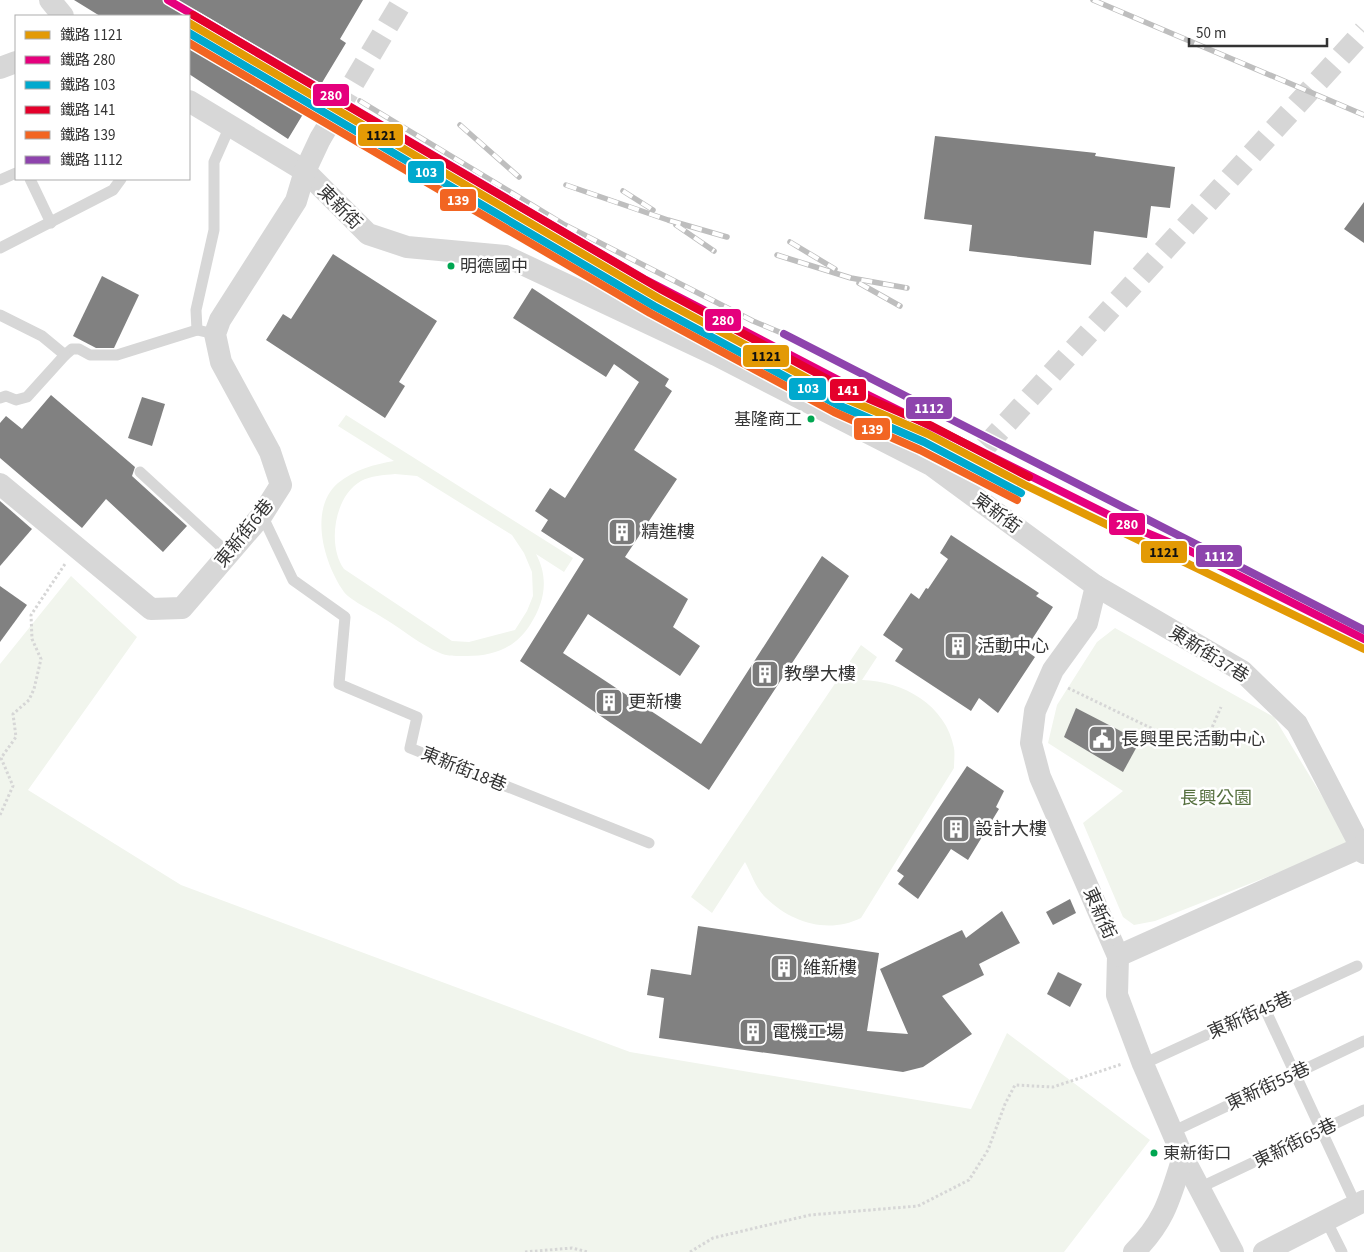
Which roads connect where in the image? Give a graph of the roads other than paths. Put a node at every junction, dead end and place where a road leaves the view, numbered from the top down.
1 (50, 0) edge
2 (62, 15) edge
3 (15, 62) edge
4 (0, 68) edge
5 (190, 103) edge
6 (230, 126) junction
7 (318, 143) tunnel mouth
8 (305, 171) junction
9 (15, 174) edge
10 (0, 180) edge
11 (30, 180) edge
12 (120, 180) edge
13 (51, 223) junction
14 (0, 248) edge
15 (0, 315) edge
16 (206, 332) junction
17 (65, 355) junction
18 (0, 398) edge
19 (140, 472) dead end
20 (0, 484) edge
21 (262, 514) junction
22 (229, 554) junction
23 (1096, 586) junction
24 (649, 843) dead end
25 (1363, 849) edge
26 (1118, 956) junction
27 (1357, 966) dead end
28 (1265, 1009) junction
29 (1364, 1041) edge
30 (1142, 1060) junction
31 (1294, 1074) junction
32 (1364, 1110) edge
33 (1321, 1130) junction
34 (1172, 1132) junction
35 (1183, 1157) junction
36 (1199, 1188) junction
37 (1360, 1203) edge
38 (1326, 1220) junction
39 (1134, 1252) edge
40 (1233, 1252) edge
41 (1264, 1252) edge
42 (1342, 1252) edge

1 - 2 street
3 - 4 street
5 - 6 street, 東新街
6 - 8 street, 東新街
6 - 16 lane, 東新街6巷
7 - 8 street
8 - 16 street
8 - 23 street, 東新街
9 - 10 lane
11 - 13 lane
12 - 13 lane
13 - 14 lane
15 - 17 lane
16 - 17 lane
16 - 21 street, 東新街6巷
17 - 18 lane
19 - 22 lane
20 - 22 street, 東新街6巷
21 - 22 street, 東新街6巷
21 - 24 lane, 東新街18巷
23 - 25 street, 東新街37巷
23 - 26 street, 東新街
25 - 26 street, 東新街37巷
26 - 30 street, 東新街
27 - 28 lane, 東新街45巷
28 - 30 lane, 東新街45巷
28 - 31 lane
29 - 31 lane, 東新街55巷
30 - 34 street, 東新街
31 - 33 lane
31 - 34 lane, 東新街55巷
32 - 33 lane, 東新街65巷
33 - 36 lane, 東新街65巷
33 - 37 lane
34 - 35 street, 東新街
35 - 36 street, 東新街
35 - 39 street
36 - 40 street, 東新街
37 - 38 street
38 - 41 street
38 - 42 lane

